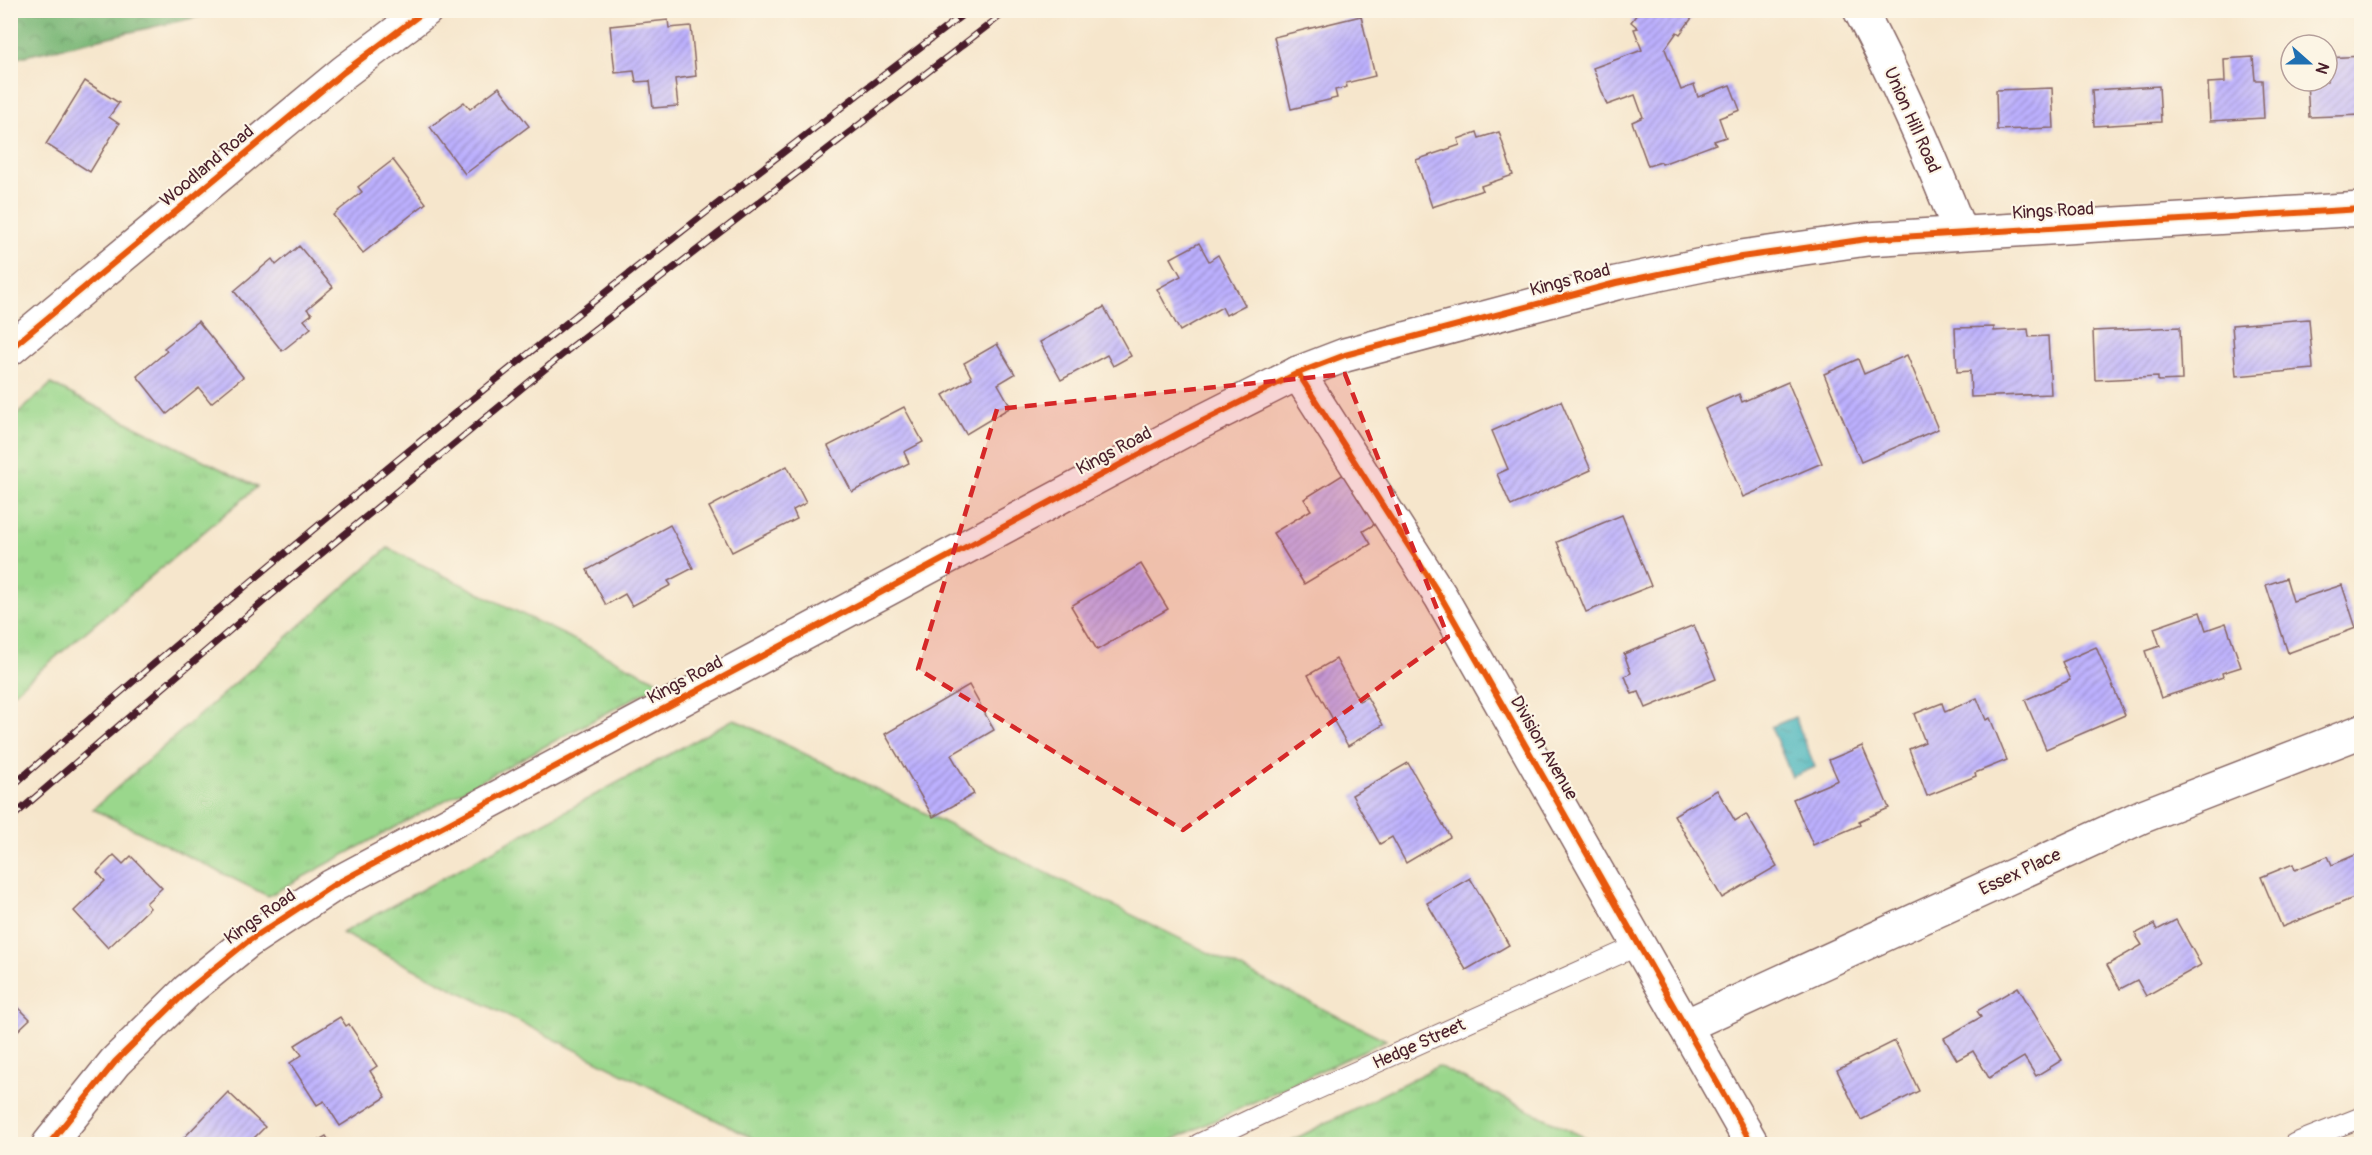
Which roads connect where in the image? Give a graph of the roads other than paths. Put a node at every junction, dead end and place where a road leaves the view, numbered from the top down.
1 (426, 10) edge
2 (1860, 10) edge
3 (2361, 209) edge
4 (1960, 232) junction
5 (10, 350) edge
6 (1298, 373) junction
7 (2361, 731) edge
8 (1639, 945) junction
9 (1685, 1026) junction
10 (2361, 1117) edge
11 (49, 1144) edge
12 (1199, 1144) edge
13 (1752, 1144) edge
14 (2294, 1144) edge

1 - 5 street, Woodland Road
2 - 4 street, Union Hill Road
3 - 4 street, Kings Road
4 - 6 street, Kings Road
6 - 8 street, Division Avenue
6 - 11 street, Kings Road
7 - 9 street, Essex Place
8 - 9 street, Division Avenue
8 - 12 lane, Hedge Street
9 - 13 street, Division Avenue
10 - 14 lane

